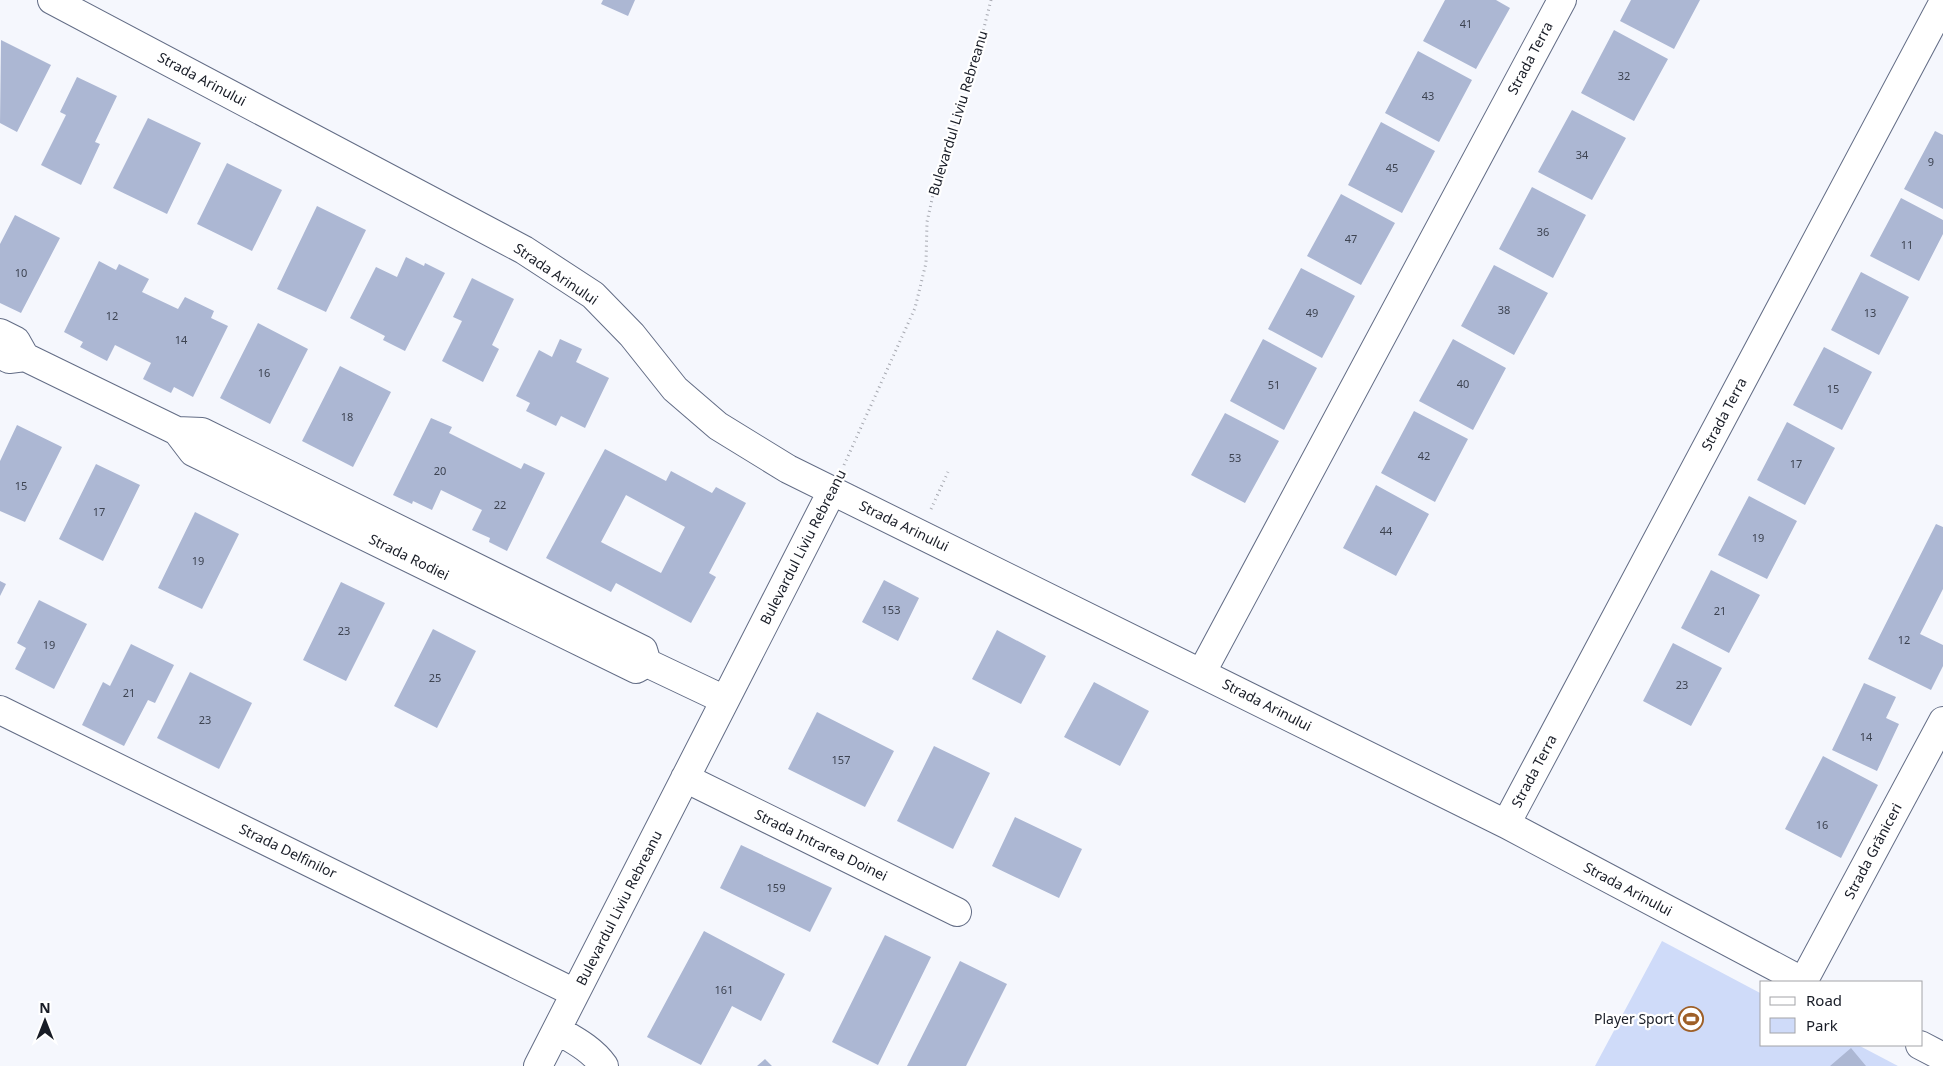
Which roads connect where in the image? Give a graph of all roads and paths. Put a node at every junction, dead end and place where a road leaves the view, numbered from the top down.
1 (52, 0) edge
2 (991, 0) edge
3 (1562, 0) edge
4 (1943, 3) edge
5 (0, 333) edge
6 (12, 356) edge
7 (948, 472) dead end
8 (832, 491) junction
9 (920, 534) junction
10 (1202, 672) junction
11 (725, 700) junction
12 (0, 710) edge
13 (1943, 721) edge
14 (685, 778) junction
15 (1506, 824) junction
16 (958, 912) dead end
17 (1801, 981) edge
18 (1804, 981) edge
19 (575, 994) junction
20 (556, 1030) junction
21 (1922, 1046) edge
22 (1943, 1057) edge
23 (538, 1066) edge
24 (604, 1066) edge

1 - 8 street, Strada Arinului
2 - 8 path, Bulevardul Liviu Rebreanu
3 - 10 street, Strada Terra
4 - 15 street, Strada Terra
5 - 6 street, Strada Rodiei
6 - 11 street, Strada Rodiei
7 - 9 path
8 - 9 street, Strada Arinului
8 - 11 street, Bulevardul Liviu Rebreanu
9 - 10 street, Strada Arinului
10 - 15 street, Strada Arinului
11 - 14 street, Bulevardul Liviu Rebreanu
12 - 19 street, Strada Delfinilor
13 - 18 street, Strada Grăniceri
14 - 16 street, Strada Intrarea Doinei
14 - 19 street, Bulevardul Liviu Rebreanu
15 - 17 street, Strada Arinului
19 - 20 street, Bulevardul Liviu Rebreanu
20 - 23 street, Bulevardul Liviu Rebreanu
20 - 24 street
21 - 22 street

